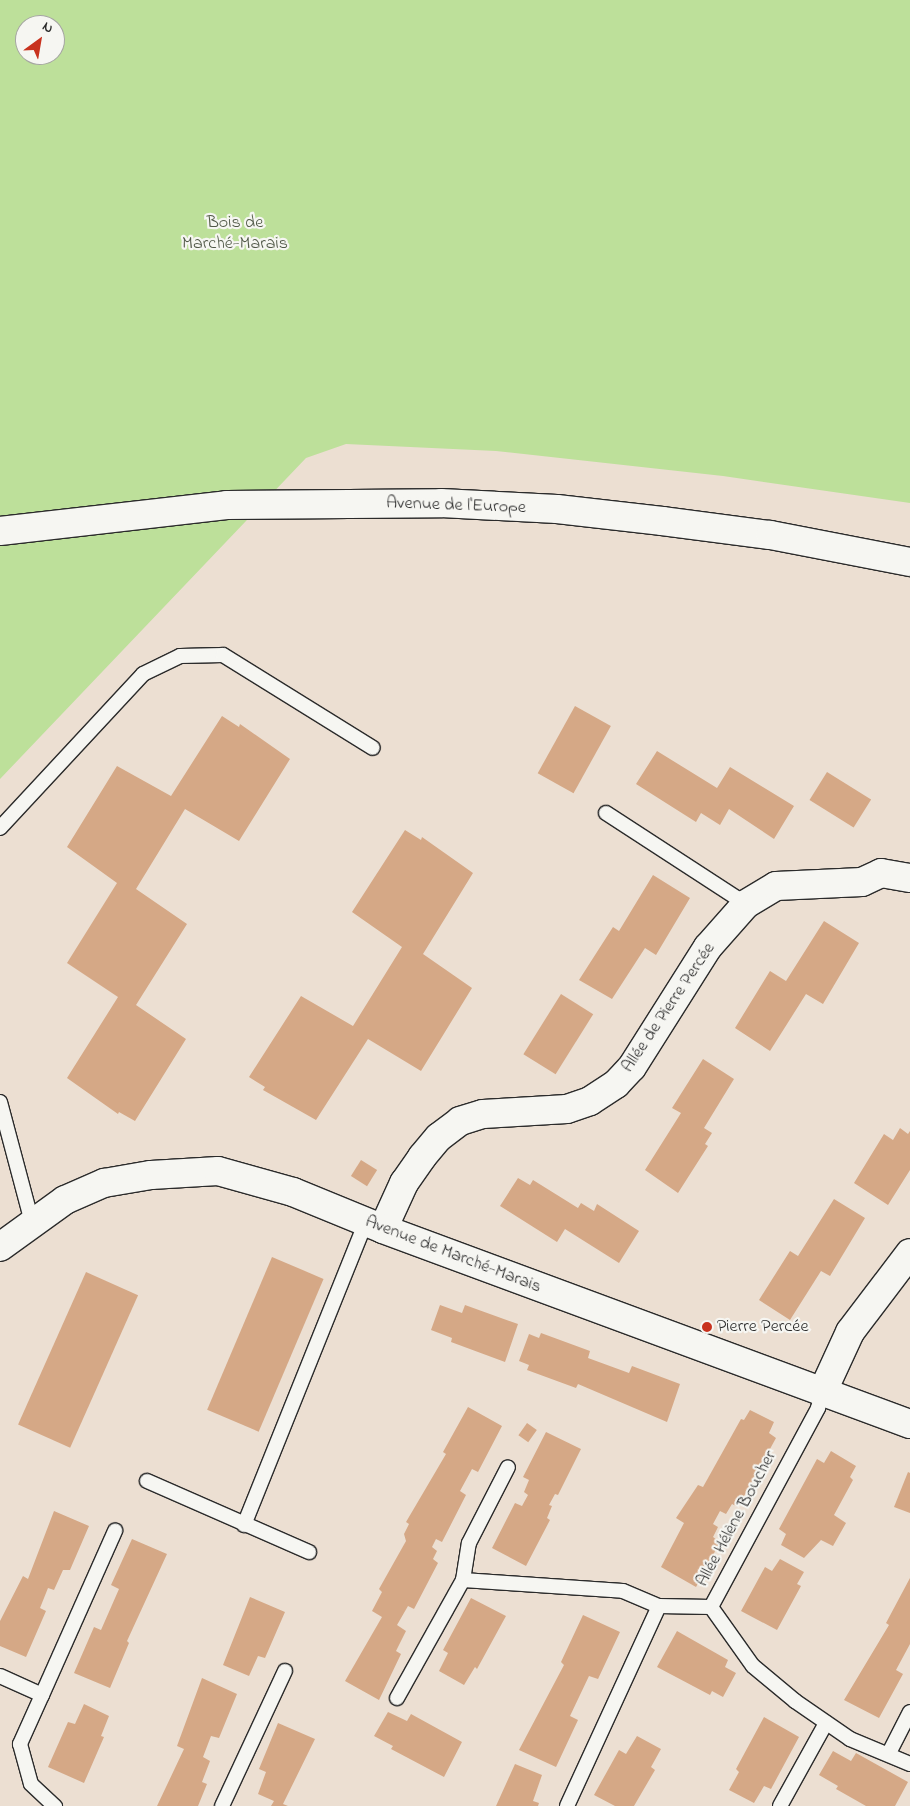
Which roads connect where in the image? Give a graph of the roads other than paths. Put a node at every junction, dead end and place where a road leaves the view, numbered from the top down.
1 (0, 531) edge
2 (910, 562) edge
3 (373, 748) dead end
4 (606, 813) dead end
5 (0, 828) edge
6 (910, 878) edge
7 (746, 904) junction
8 (0, 1102) edge
9 (32, 1222) junction
10 (374, 1226) junction
11 (0, 1247) edge
12 (910, 1253) edge
13 (822, 1393) junction
14 (910, 1424) edge
15 (508, 1467) dead end
16 (147, 1481) dead end
17 (244, 1525) junction
18 (114, 1531) dead end
19 (309, 1552) dead end
20 (463, 1580) junction
21 (659, 1606) junction
22 (711, 1607) junction
23 (285, 1671) dead end
24 (0, 1676) edge
25 (42, 1695) junction
26 (397, 1698) dead end
27 (910, 1712) edge
28 (826, 1723) junction
29 (889, 1753) junction
30 (910, 1764) edge
31 (55, 1806) edge
32 (222, 1806) edge
33 (567, 1806) edge
34 (780, 1806) edge

1 - 2 street, Avenue de l'Europe
3 - 5 lane
4 - 7 lane
6 - 7 street, Allée de Pierre Percée
7 - 10 street, Allée de Pierre Percée
8 - 9 lane
9 - 10 street, Avenue de Marché-Marais
9 - 11 street, Avenue de Marché-Marais
10 - 13 street, Avenue de Marché-Marais
10 - 17 lane
12 - 13 street
13 - 14 street, Avenue de Marché-Marais
13 - 22 lane, Allée Hélène Boucher
15 - 20 lane
16 - 17 lane
17 - 19 lane
18 - 25 lane
20 - 21 lane
20 - 26 lane
21 - 22 lane, Allée Hélène Boucher
21 - 33 lane
22 - 28 lane
23 - 32 lane
24 - 25 lane
25 - 31 lane
27 - 29 lane
28 - 29 lane
28 - 34 lane
29 - 30 lane

